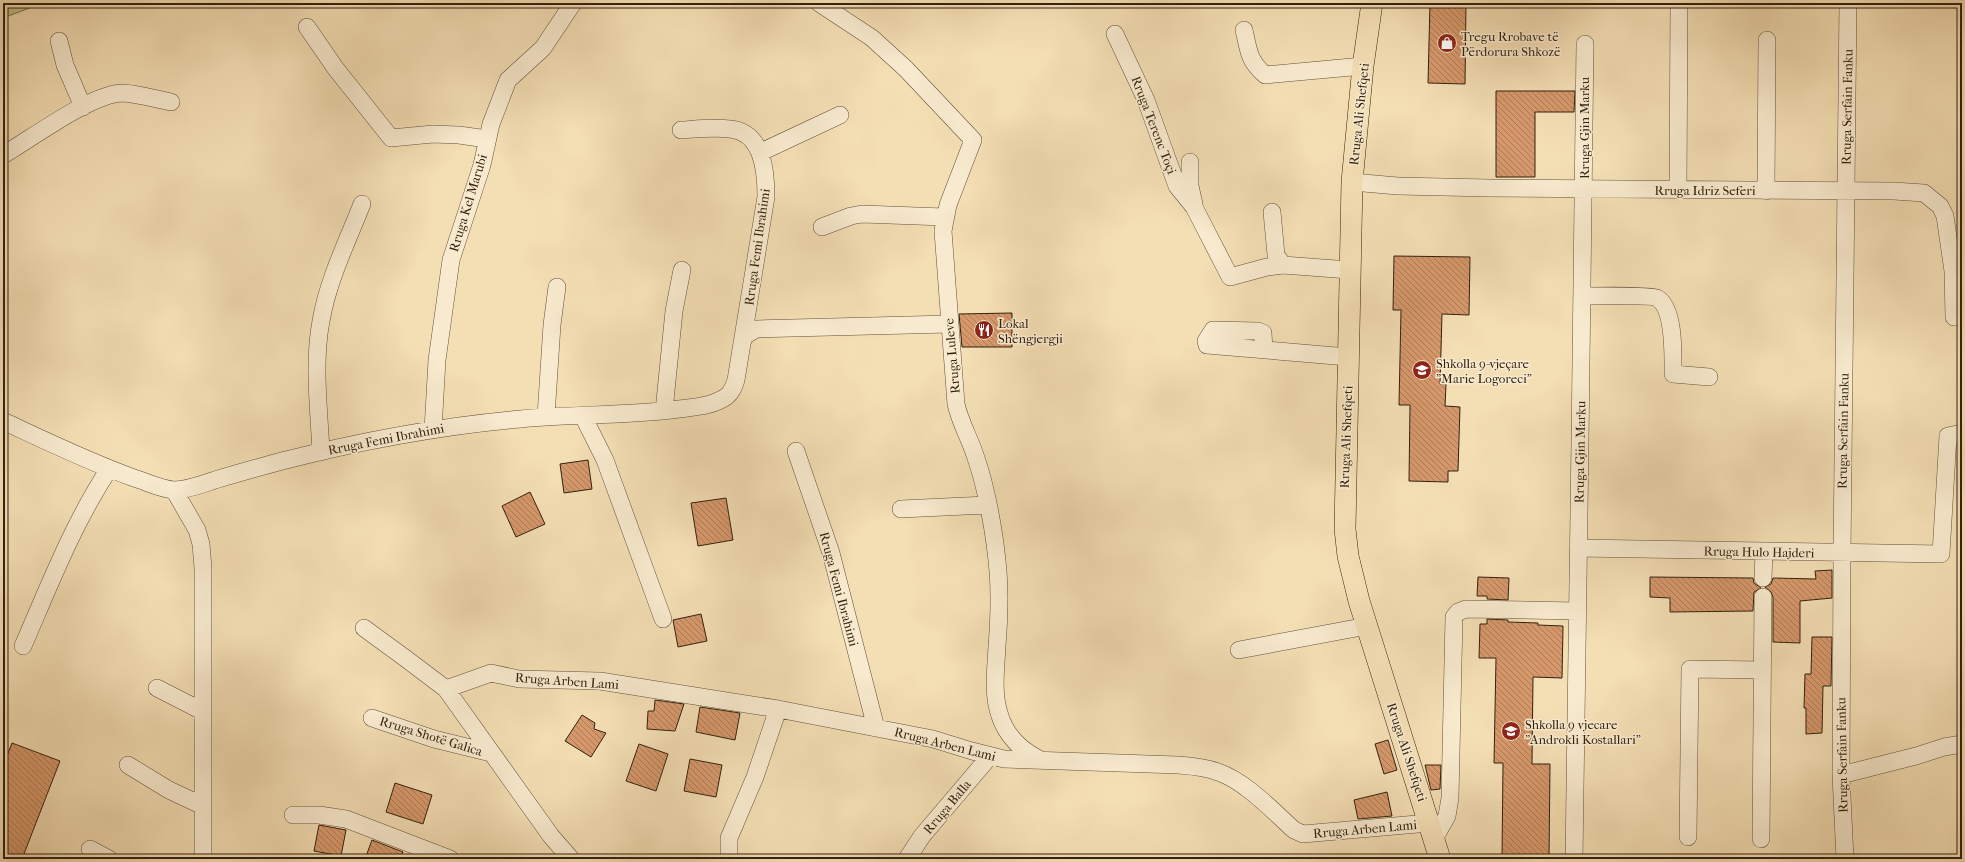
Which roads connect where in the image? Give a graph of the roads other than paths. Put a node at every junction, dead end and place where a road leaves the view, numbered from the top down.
1 (572, 3) edge
2 (819, 3) edge
3 (1372, 3) edge
4 (1679, 3) edge
5 (1848, 3) edge
6 (307, 27) dead end
7 (1244, 30) dead end
8 (1115, 34) dead end
9 (1767, 40) dead end
10 (59, 41) dead end
11 (1585, 44) dead end
12 (1363, 66) junction
13 (171, 102) dead end
14 (83, 107) junction
15 (840, 115) dead end
16 (681, 130) dead end
17 (487, 140) junction
18 (761, 152) junction
19 (3, 155) edge
20 (1190, 162) dead end
21 (1352, 182) junction
22 (1584, 189) junction
23 (1678, 190) junction
24 (1766, 191) junction
25 (1846, 191) junction
26 (362, 204) dead end
27 (1194, 207) junction
28 (1272, 212) dead end
29 (944, 217) junction
30 (822, 227) dead end
31 (1283, 265) junction
32 (682, 270) dead end
33 (1349, 270) junction
34 (557, 287) dead end
35 (1583, 296) junction
36 (1954, 317) dead end
37 (949, 324) junction
38 (742, 342) junction
39 (1264, 350) dead end
40 (1348, 357) junction
41 (1709, 377) dead end
42 (664, 411) junction
43 (546, 416) junction
44 (583, 416) junction
45 (3, 421) edge
46 (433, 430) junction
47 (1955, 434) edge
48 (796, 451) dead end
49 (321, 452) junction
50 (109, 469) junction
51 (174, 490) junction
52 (987, 505) junction
53 (901, 509) dead end
54 (1578, 548) junction
55 (1764, 552) junction
56 (1842, 554) junction
57 (1763, 578) dead end
58 (1762, 597) dead end
59 (1577, 611) junction
60 (663, 619) dead end
61 (1367, 626) junction
62 (364, 628) dead end
63 (23, 646) dead end
64 (1239, 650) dead end
65 (1762, 670) junction
66 (157, 688) dead end
67 (446, 689) junction
68 (778, 709) junction
69 (202, 711) junction
70 (372, 718) dead end
71 (876, 728) junction
72 (1962, 744) edge
73 (491, 753) junction
74 (990, 756) junction
75 (1046, 760) junction
76 (128, 765) dead end
77 (1841, 775) junction
78 (203, 806) junction
79 (293, 815) dead end
80 (1432, 831) junction
81 (1688, 837) dead end
82 (1761, 840) dead end
83 (90, 849) dead end
84 (109, 859) edge
85 (204, 859) edge
86 (450, 859) edge
87 (569, 859) edge
88 (729, 859) edge
89 (907, 859) edge
90 (1440, 859) edge
91 (1574, 859) edge
92 (1845, 859) edge

1 - 17 street, Rruga Kel Marubi
2 - 29 street, Rruga Luleve
3 - 12 main road, Rruga Ali Shefqeti
4 - 23 street
5 - 25 street, Rruga Serfain Fanku
6 - 17 street
7 - 12 street
8 - 27 street, Rruga Terenc Toçi
9 - 24 street
10 - 14 street
11 - 22 street, Rruga Gjin Marku
12 - 21 main road, Rruga Ali Shefqeti
13 - 14 street
14 - 19 street
15 - 18 street
16 - 18 street
17 - 46 street, Rruga Kel Marubi
18 - 38 street, Rruga Femi Ibrahimi
20 - 27 street
21 - 22 street, Rruga Idriz Seferi
21 - 33 main road, Rruga Ali Shefqeti
22 - 23 street, Rruga Idriz Seferi
22 - 35 street, Rruga Gjin Marku
23 - 24 street, Rruga Idriz Seferi
24 - 25 street, Rruga Idriz Seferi
25 - 36 street, Rruga Idriz Seferi
25 - 56 street, Rruga Serfain Fanku
26 - 49 street
27 - 31 street, Rruga Terenc Toçi
28 - 31 street
29 - 30 street
29 - 37 street, Rruga Luleve
31 - 33 street, Rruga Terenc Toçi
32 - 42 street
33 - 40 main road, Rruga Ali Shefqeti
34 - 43 street
35 - 41 street
35 - 54 street, Rruga Gjin Marku
37 - 38 street
37 - 52 street, Rruga Luleve
38 - 42 street, Rruga Femi Ibrahimi
39 - 40 street
40 - 61 main road, Rruga Ali Shefqeti
42 - 44 street, Rruga Femi Ibrahimi
43 - 44 street, Rruga Femi Ibrahimi
43 - 46 street, Rruga Femi Ibrahimi
44 - 60 street
45 - 50 street, Rruga Femi Ibrahimi
46 - 49 street, Rruga Femi Ibrahimi
47 - 56 street, Rruga Hulo Hajderi
48 - 71 street, Rruga Femi Ibrahimi
49 - 51 street, Rruga Femi Ibrahimi
50 - 51 street, Rruga Femi Ibrahimi
50 - 63 street
51 - 69 street
52 - 53 street
52 - 75 street, Rruga Luleve
54 - 55 street, Rruga Hulo Hajderi
54 - 59 street, Rruga Gjin Marku
55 - 56 street, Rruga Hulo Hajderi
55 - 57 street
56 - 77 street, Rruga Serfain Fanku
58 - 65 street
59 - 80 street
59 - 91 street, Rruga Gjin Marku
61 - 64 street
61 - 80 main road, Rruga Ali Shefqeti
62 - 67 street, Rruga Shotë Galica
65 - 81 street
65 - 82 street
66 - 69 street
67 - 68 street, Rruga Arben Lami
67 - 73 street, Rruga Shotë Galica
68 - 71 street, Rruga Arben Lami
68 - 88 street
69 - 78 street
70 - 73 street, Rruga Shotë Galica
71 - 74 street, Rruga Arben Lami
72 - 77 street
73 - 87 street, Rruga Shotë Galica
74 - 75 street, Rruga Arben Lami
74 - 89 street, Rruga Balla
75 - 80 street, Rruga Arben Lami
76 - 78 street
77 - 92 street, Rruga Serfain Fanku
78 - 85 street
79 - 86 street
80 - 90 main road, Rruga Ali Shefqeti
83 - 84 street

